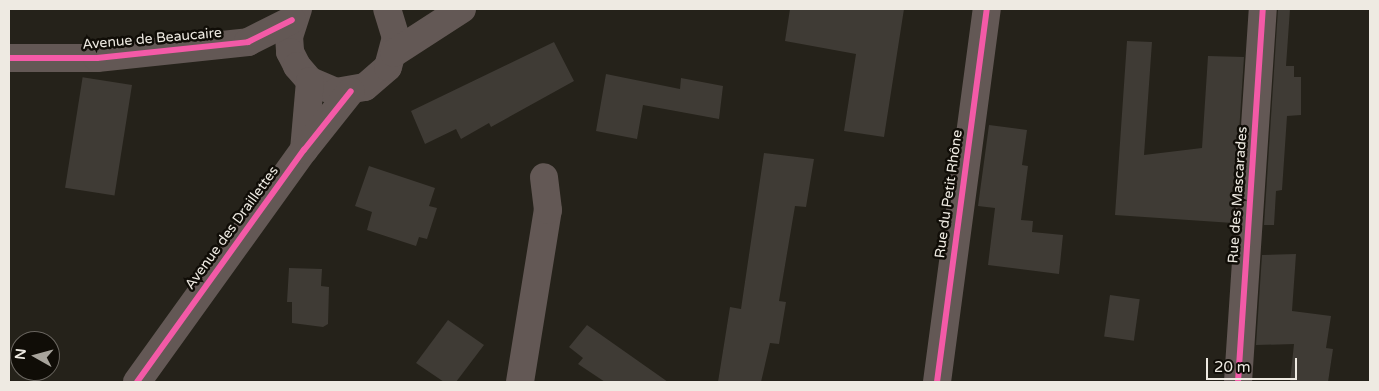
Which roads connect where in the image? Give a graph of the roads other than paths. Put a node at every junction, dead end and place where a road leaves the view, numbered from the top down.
1 (387, 9) edge
2 (460, 9) edge
3 (987, 9) edge
4 (1263, 9) edge
5 (295, 15) edge
6 (248, 42) junction
7 (394, 52) junction
8 (9, 58) edge
9 (303, 74) junction
10 (351, 91) junction
11 (304, 150) junction
12 (544, 177) dead end
13 (137, 382) edge
14 (520, 382) edge
15 (937, 382) edge
16 (1238, 382) edge

1 - 7 street
2 - 7 street
3 - 15 street, Rue du Petit Rhône
4 - 16 street, Rue des Mascarades
5 - 6 street, Avenue de Beaucaire
5 - 9 street
6 - 8 street, Avenue de Beaucaire
6 - 9 street
7 - 10 street
9 - 10 street
9 - 11 street
10 - 11 street, Avenue des Draillettes
11 - 13 street, Avenue des Draillettes
12 - 14 street

